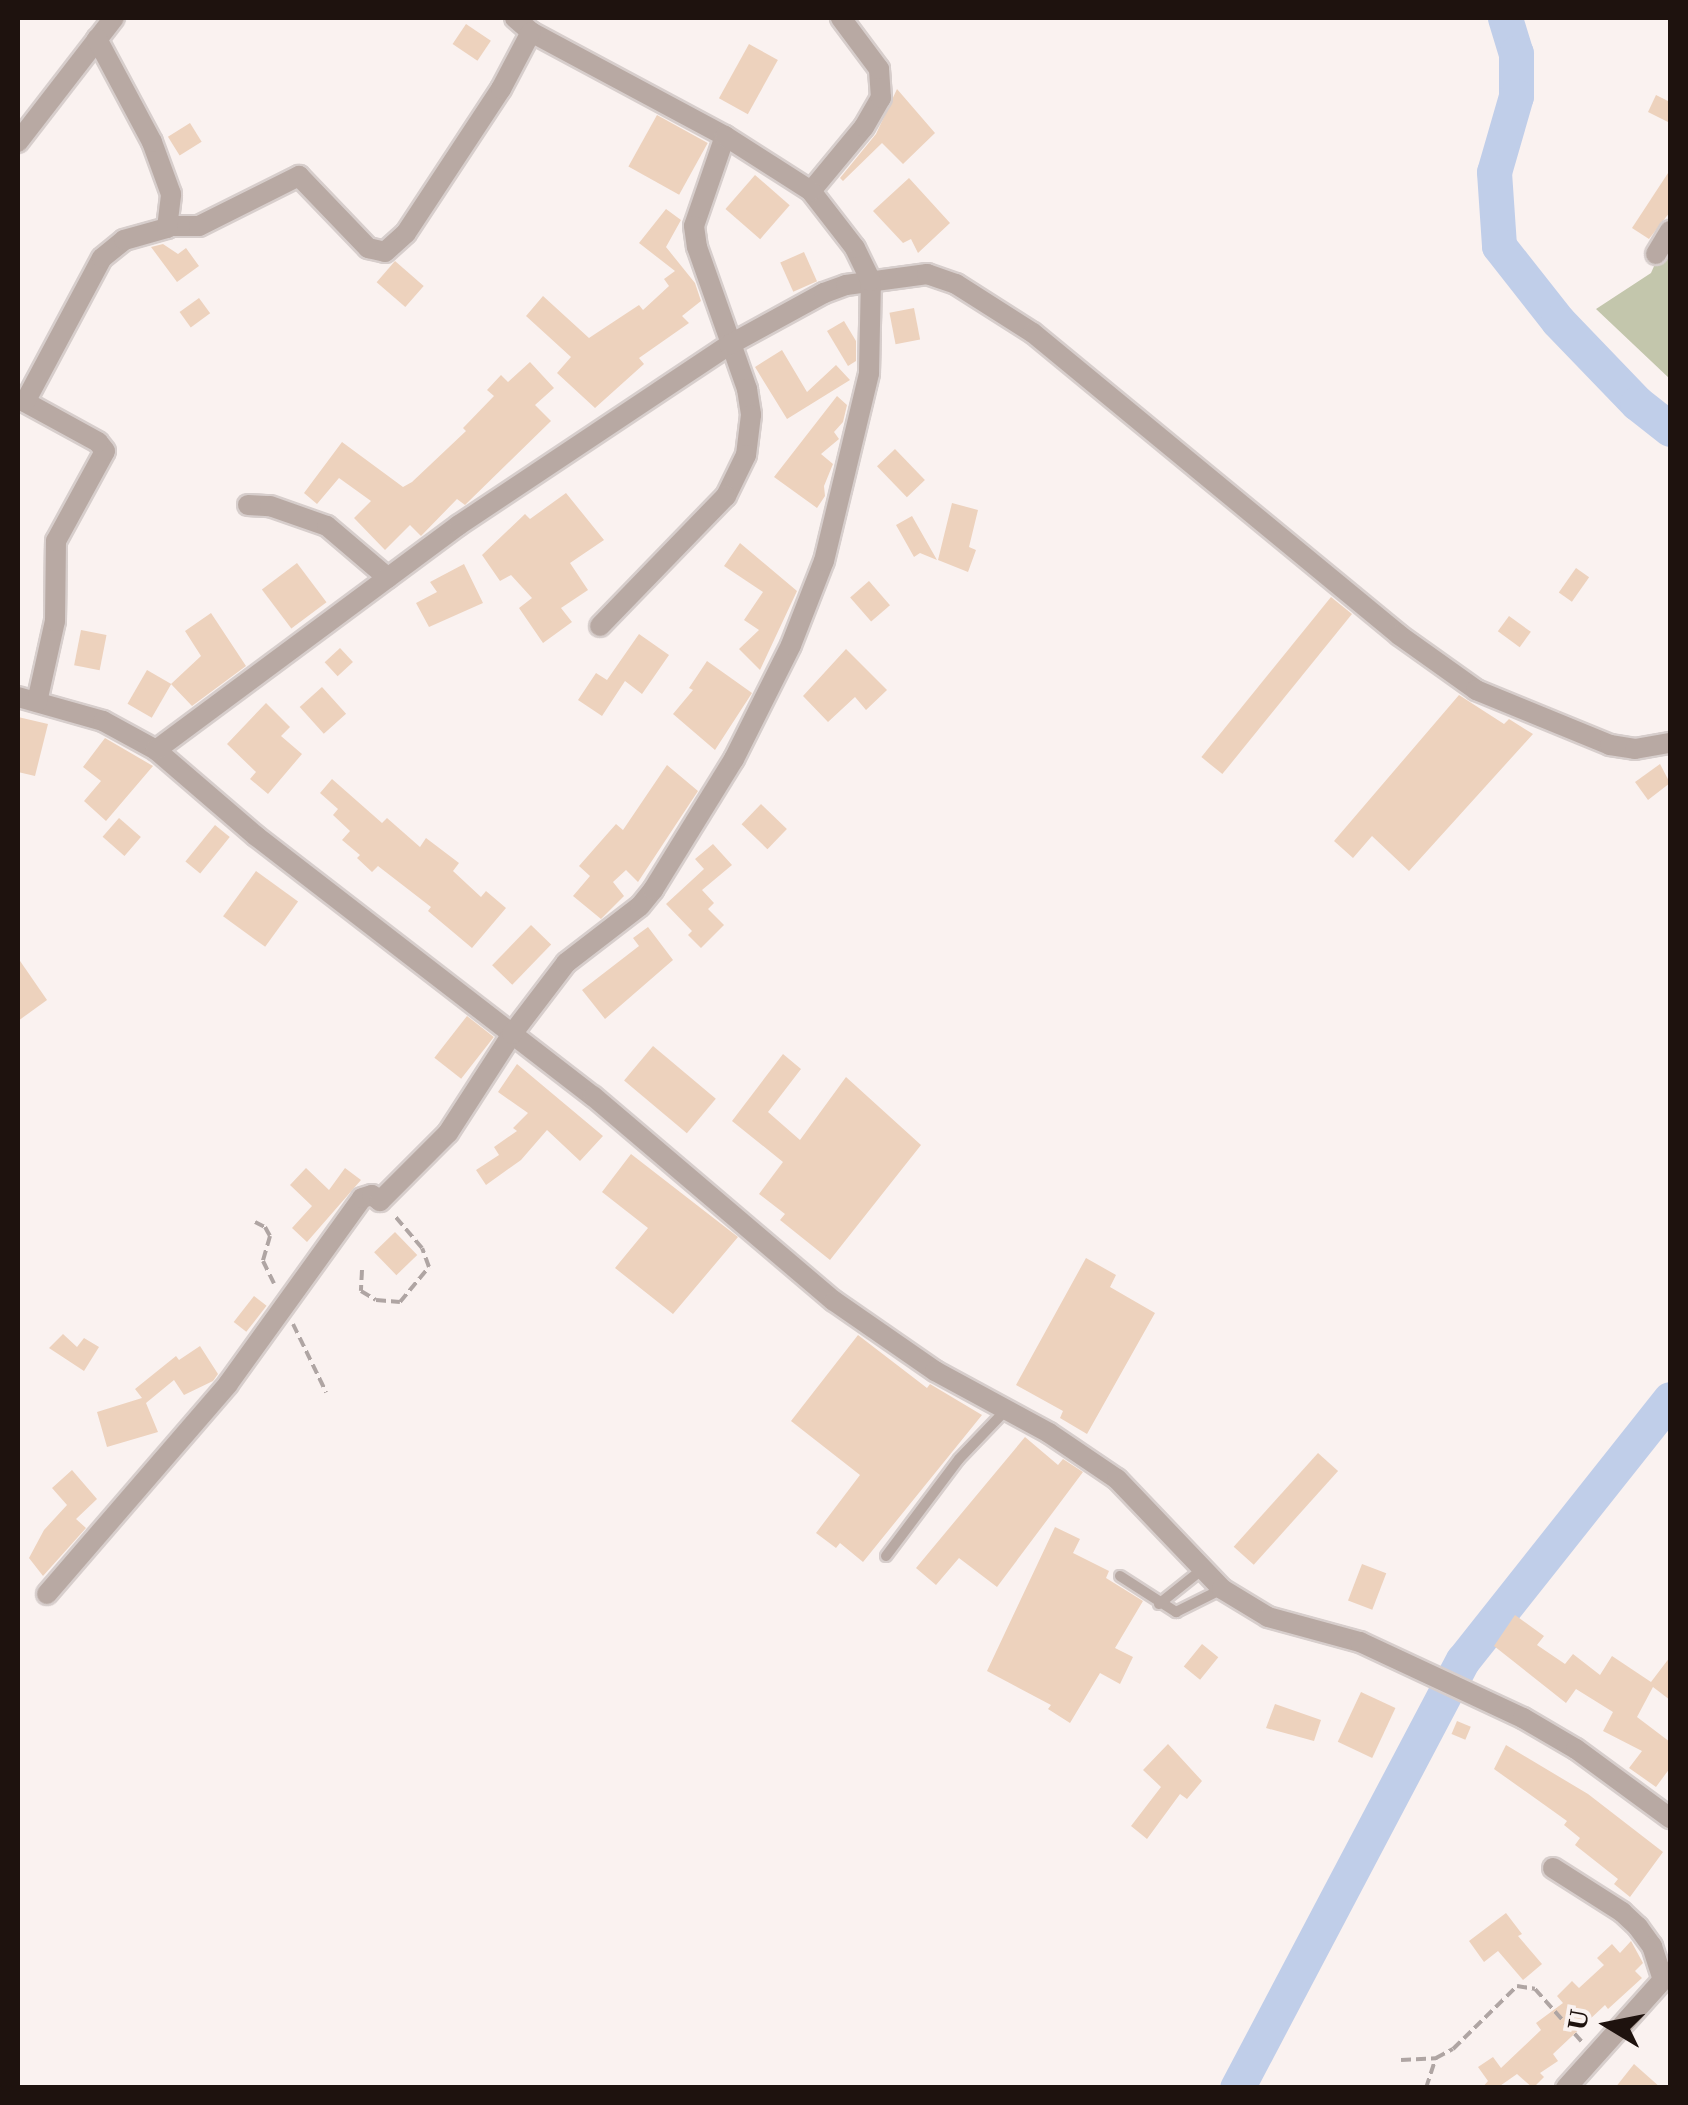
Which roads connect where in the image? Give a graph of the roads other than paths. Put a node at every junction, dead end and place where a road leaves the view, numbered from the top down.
1 (114, 18) edge
2 (515, 18) edge
3 (841, 18) edge
4 (531, 32) junction
5 (98, 39) junction
6 (725, 136) junction
7 (18, 142) edge
8 (811, 191) junction
9 (168, 226) junction
10 (1670, 231) edge
11 (1656, 254) dead end
12 (870, 281) junction
13 (729, 345) junction
14 (248, 504) dead end
15 (388, 578) junction
16 (600, 626) dead end
17 (27, 699) edge
18 (1670, 743) edge
19 (156, 750) junction
20 (512, 1034) junction
21 (1004, 1412) junction
22 (886, 1556) dead end
23 (1204, 1568) junction
24 (1120, 1576) dead end
25 (1222, 1589) junction
26 (46, 1594) dead end
27 (1160, 1604) junction
28 (1670, 1818) edge
29 (1553, 1868) dead end
30 (1666, 1975) edge
31 (1566, 2088) edge

1 - 5 street
2 - 4 street
3 - 8 street
4 - 6 street
4 - 9 street
5 - 7 street
5 - 9 street
6 - 8 street
6 - 13 street
8 - 12 street
9 - 17 street
10 - 11 street
12 - 13 street
12 - 18 street
12 - 20 street
13 - 15 street
13 - 16 street
14 - 15 street
15 - 19 street
17 - 19 street
19 - 20 street
20 - 21 street
20 - 26 street
21 - 22 lane
21 - 23 street
23 - 25 street
23 - 27 lane
24 - 27 lane
25 - 27 lane
25 - 28 street
29 - 30 street
30 - 31 street

